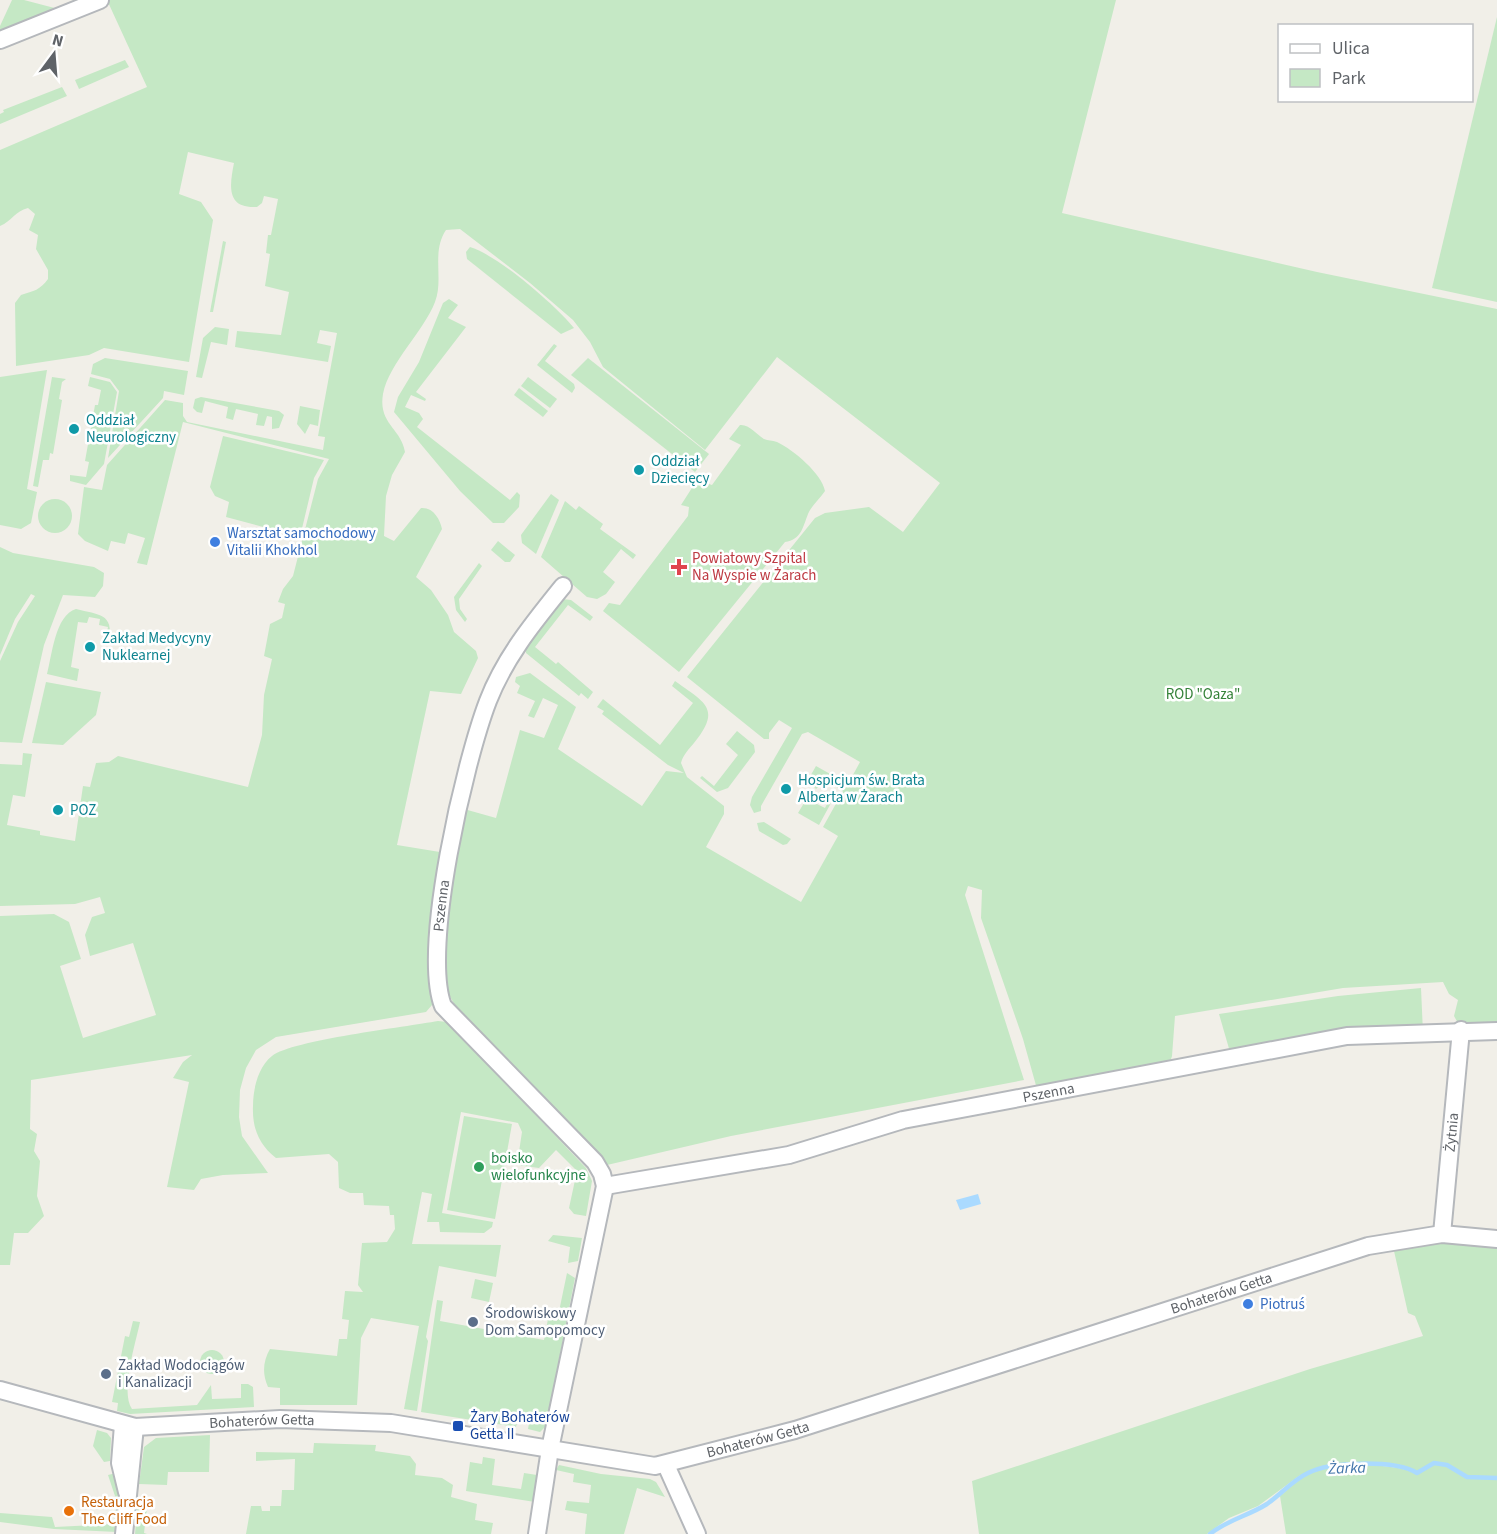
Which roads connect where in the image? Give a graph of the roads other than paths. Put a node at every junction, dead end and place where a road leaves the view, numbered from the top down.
1 (100, 0) edge
2 (0, 40) edge
3 (563, 586) dead end
4 (1461, 1030) junction
5 (1497, 1031) edge
6 (605, 1186) junction
7 (1442, 1234) junction
8 (1497, 1239) edge
9 (0, 1390) edge
10 (129, 1426) junction
11 (550, 1449) junction
12 (666, 1465) junction
13 (124, 1534) edge
14 (537, 1534) edge
15 (696, 1534) edge

1 - 2 street
3 - 6 street, Pszenna
4 - 5 street, Pszenna
4 - 6 street, Pszenna
4 - 7 street, Żytnia
6 - 11 street
7 - 8 street, Bohaterów Getta
7 - 12 street, Bohaterów Getta
9 - 10 street, Bohaterów Getta
10 - 11 street, Bohaterów Getta
10 - 13 street
11 - 12 street, Bohaterów Getta
11 - 14 street
12 - 15 street

